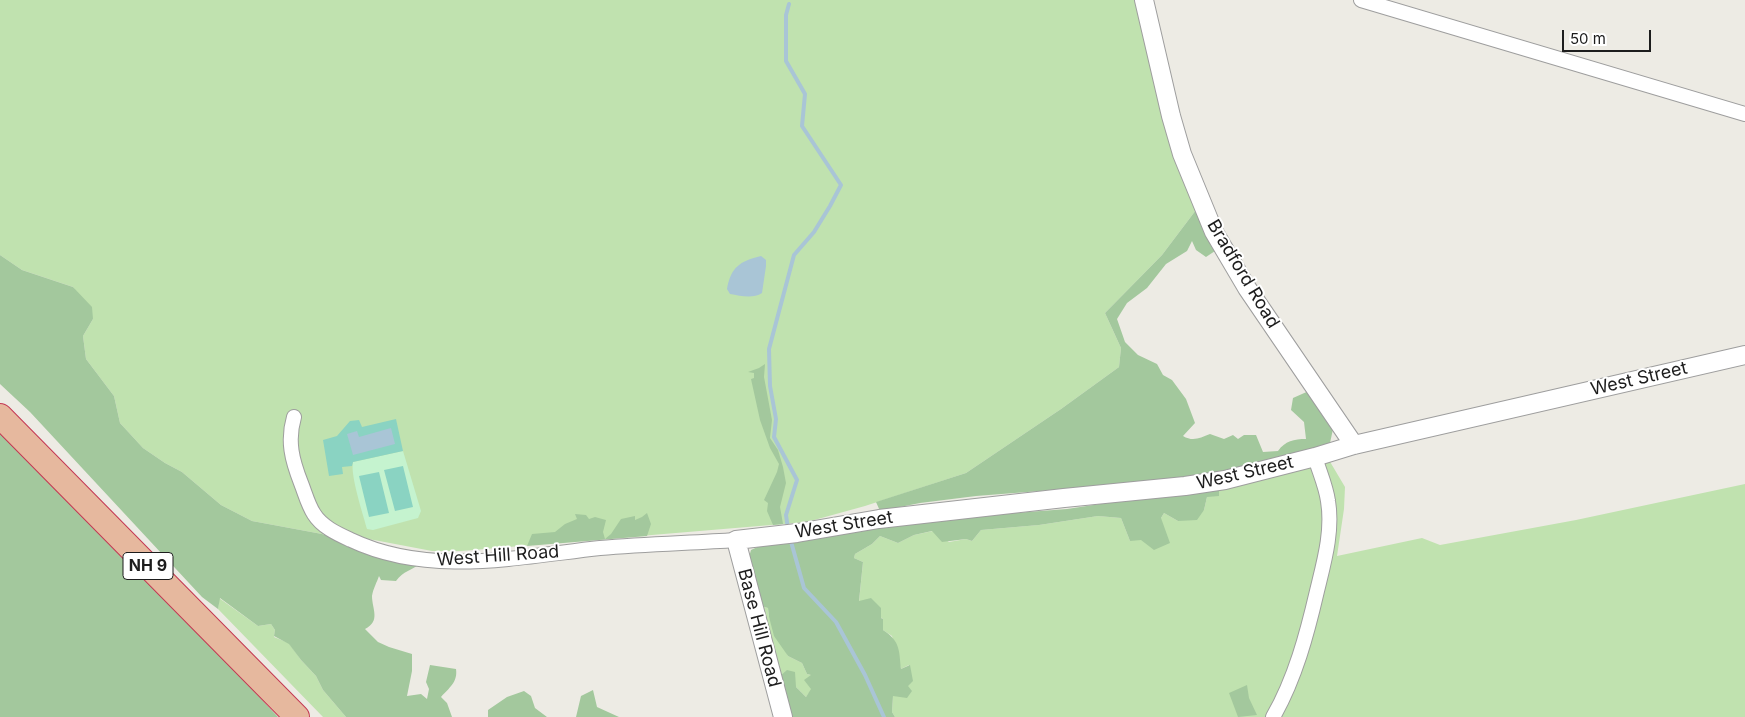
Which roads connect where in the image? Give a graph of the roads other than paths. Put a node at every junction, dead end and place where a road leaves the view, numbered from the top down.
1 (1144, 0) edge
2 (1361, 0) edge
3 (1745, 114) edge
4 (1745, 355) edge
5 (0, 416) edge
6 (294, 417) dead end
7 (1354, 444) junction
8 (1315, 457) junction
9 (736, 540) junction
10 (297, 717) edge
11 (783, 717) edge
12 (1273, 717) edge

1 - 7 street, Bradford Road
2 - 3 street
4 - 7 street, West Street
5 - 10 highway, NH 9
6 - 9 street, West Hill Road
7 - 8 street, West Street
8 - 9 street, West Street
8 - 12 street
9 - 11 street, Base Hill Road

